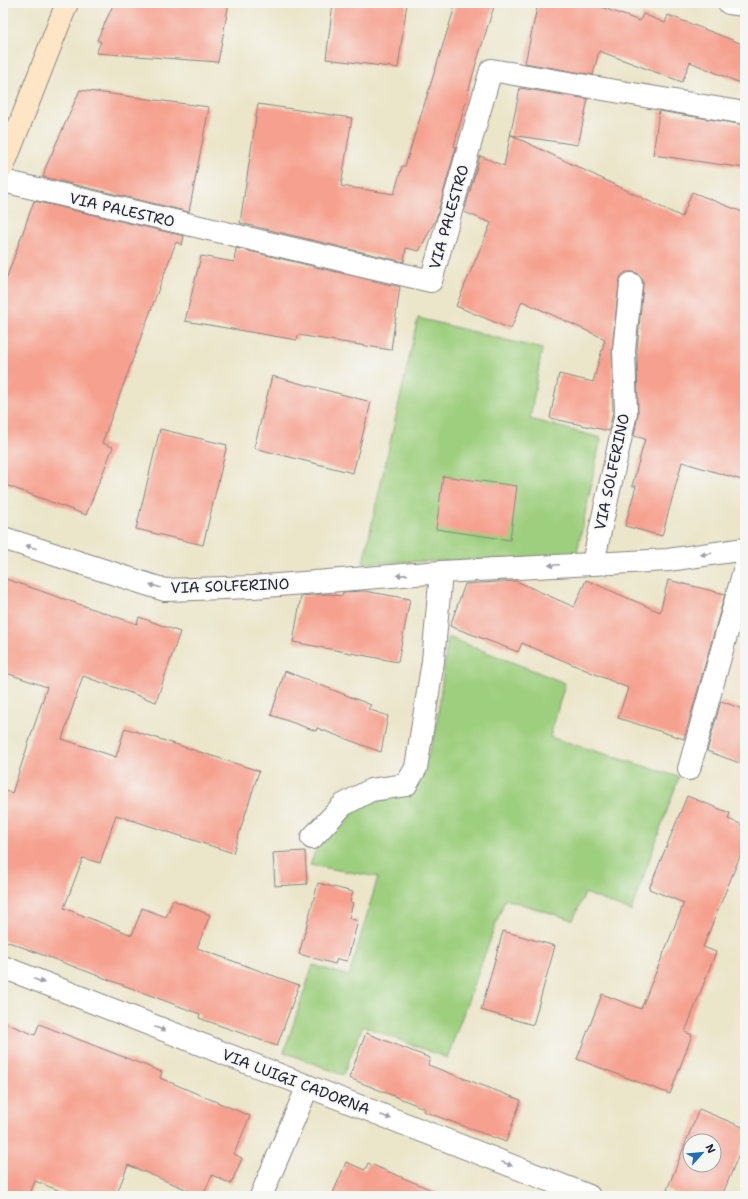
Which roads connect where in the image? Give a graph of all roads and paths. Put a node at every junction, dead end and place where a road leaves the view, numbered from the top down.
1 (67, 3) edge
2 (729, 3) edge
3 (745, 5) edge
4 (745, 113) edge
5 (3, 167) edge
6 (3, 181) edge
7 (631, 284) dead end
8 (3, 538) edge
9 (745, 549) edge
10 (593, 563) junction
11 (745, 567) edge
12 (441, 572) junction
13 (689, 769) dead end
14 (312, 838) dead end
15 (3, 967) edge
16 (308, 1086) junction
17 (261, 1196) edge
18 (589, 1196) edge

1 - 5 main road
2 - 3 street
4 - 6 street, VIA PALESTRO
7 - 10 street, VIA SOLFERINO
12 -> 8 street, VIA SOLFERINO
9 -> 10 street, VIA SOLFERINO
10 -> 12 street, VIA SOLFERINO
11 - 13 street
12 - 14 street
15 -> 16 street, VIA LUIGI CADORNA
16 - 17 street
16 -> 18 street, VIA LUIGI CADORNA

